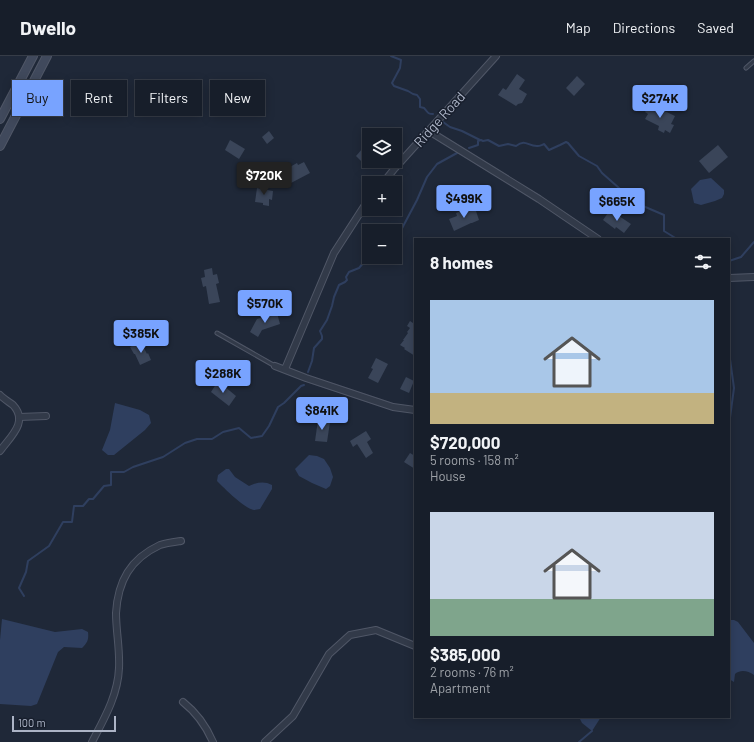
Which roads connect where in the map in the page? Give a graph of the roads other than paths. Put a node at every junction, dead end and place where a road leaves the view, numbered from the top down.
1 (33, 56) edge
2 (47, 56) edge
3 (496, 56) edge
4 (754, 61) edge
5 (746, 68) dead end
6 (0, 119) edge
7 (429, 131) junction
8 (0, 146) edge
9 (389, 176) edge
10 (362, 210) edge
11 (597, 238) edge
12 (754, 277) edge
13 (730, 278) edge
14 (217, 333) dead end
15 (276, 366) joint
16 (285, 369) junction
17 (0, 395) edge
18 (414, 410) edge
19 (46, 416) dead end
20 (19, 417) junction
21 (0, 451) edge
22 (181, 541) dead end
23 (414, 646) edge
24 (183, 702) dead end
25 (92, 742) edge
26 (213, 742) edge
27 (265, 742) edge

1 - 6 street
2 - 8 street
3 - 7 street, Ridge Road
4 - 5 lane
7 - 9 street, Ridge Road
7 - 11 street
10 - 16 street
12 - 13 street
14 - 15 lane
15 - 16 street
16 - 18 street
17 - 20 street
19 - 20 street
20 - 21 street
22 - 25 street
23 - 27 street
24 - 26 street

